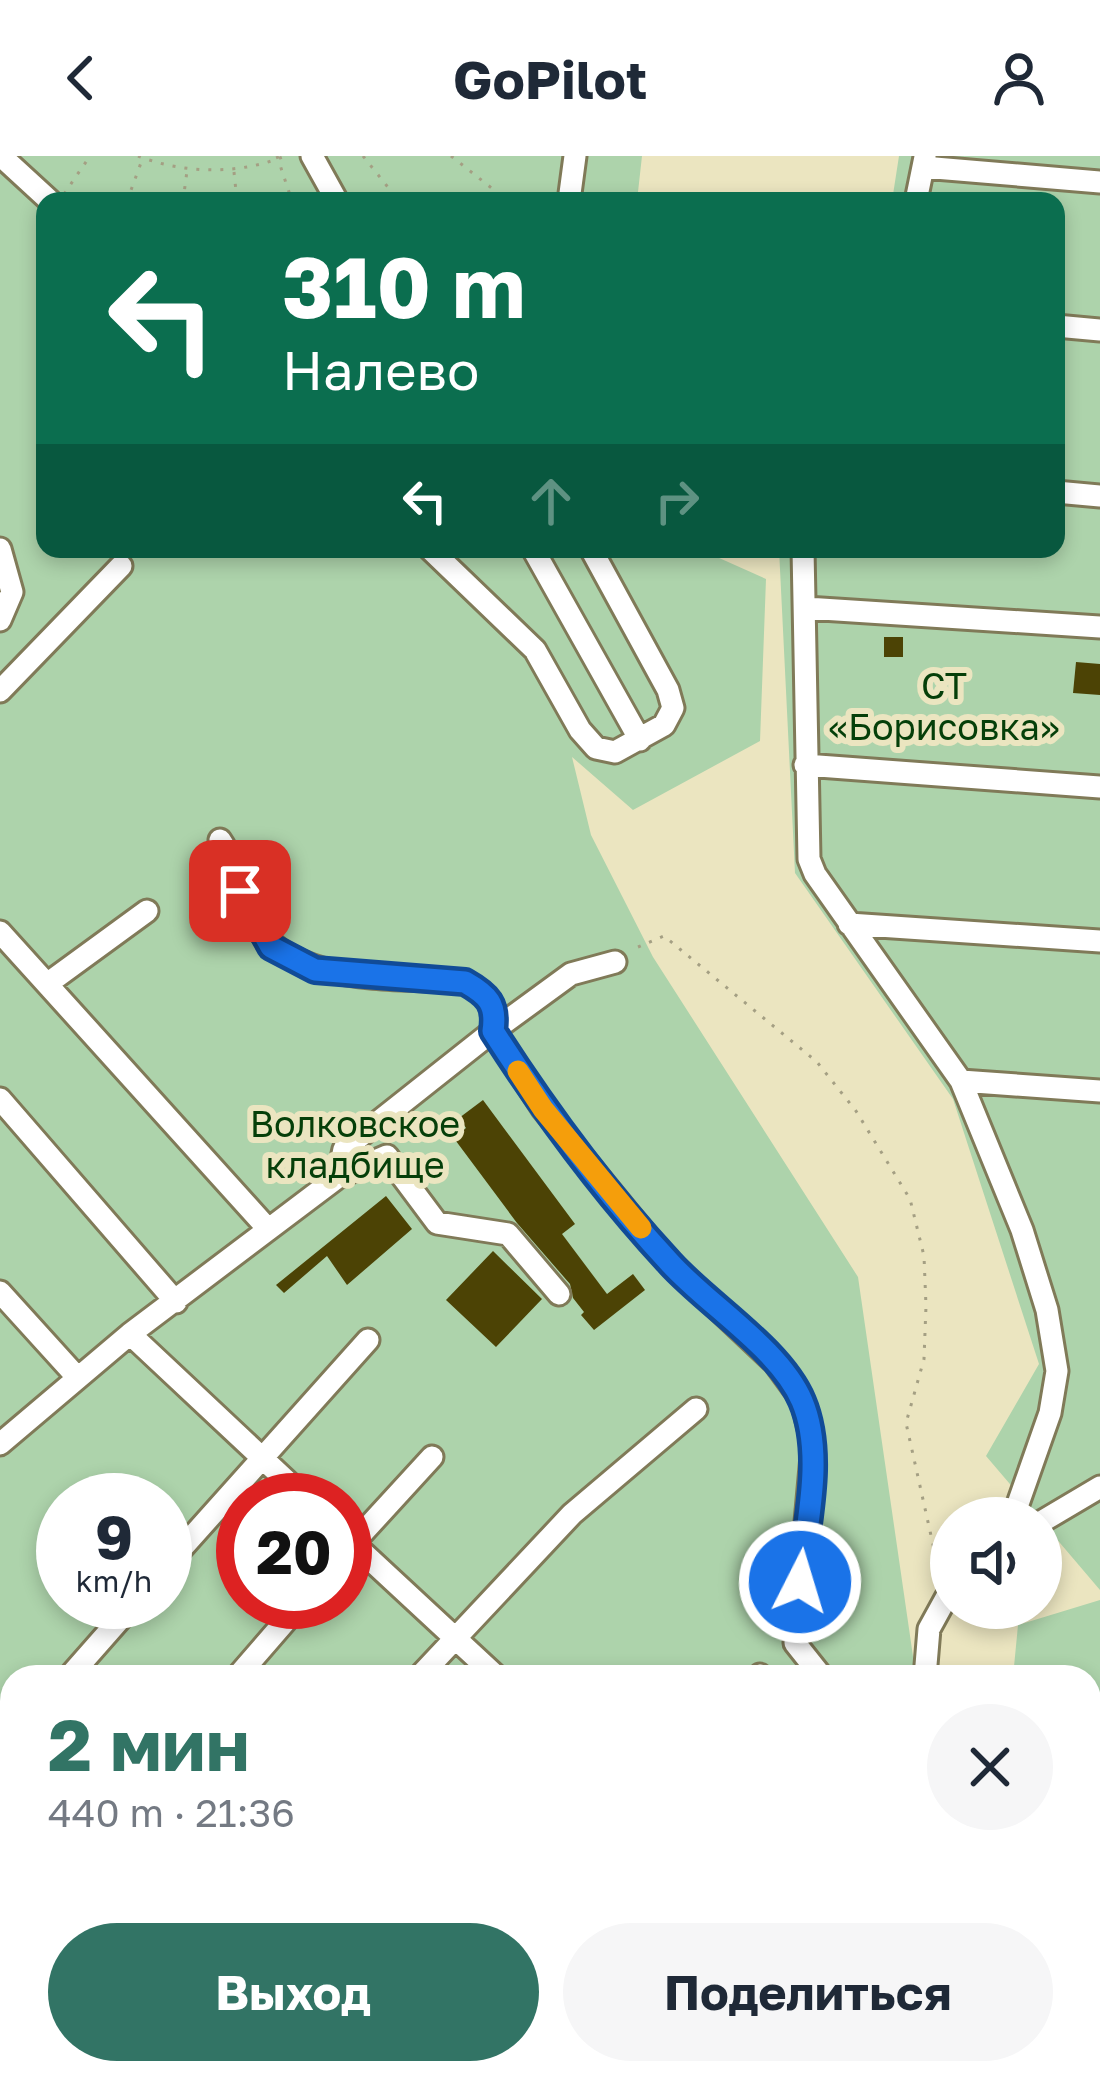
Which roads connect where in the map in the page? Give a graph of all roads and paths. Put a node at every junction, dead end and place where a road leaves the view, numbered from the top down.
1 (1, 156) edge
2 (90, 156) edge
3 (285, 156) edge
4 (312, 156) edge
5 (363, 156) edge
6 (451, 156) edge
7 (575, 156) edge
8 (140, 157) edge
9 (278, 158) edge
10 (924, 161) edge
11 (188, 169) junction
12 (234, 170) junction
13 (1100, 182) edge
14 (40, 192) edge
15 (65, 192) edge
16 (130, 192) edge
17 (185, 192) edge
18 (236, 192) edge
19 (289, 192) edge
20 (332, 192) edge
21 (392, 192) edge
22 (497, 192) edge
23 (570, 192) edge
24 (918, 192) edge
25 (1065, 327) edge
26 (1100, 330) edge
27 (1065, 493) edge
28 (1100, 496) edge
29 (0, 550) edge
30 (439, 558) edge
31 (538, 558) edge
32 (596, 558) edge
33 (803, 558) edge
34 (121, 566) dead end
35 (806, 608) junction
36 (0, 620) edge
37 (1100, 628) edge
38 (0, 691) edge
39 (640, 740) junction
40 (805, 765) junction
41 (1100, 787) edge
42 (220, 840) dead end
43 (147, 911) dead end
44 (849, 924) junction
45 (0, 932) edge
46 (1100, 940) edge
47 (638, 947) dead end
48 (615, 962) dead end
49 (47, 984) junction
50 (493, 1031) junction
51 (961, 1081) junction
52 (1100, 1091) edge
53 (0, 1099) edge
54 (338, 1178) junction
55 (268, 1228) junction
56 (0, 1292) edge
57 (559, 1294) dead end
58 (176, 1303) junction
59 (130, 1334) junction
60 (368, 1340) dead end
61 (77, 1377) junction
62 (696, 1409) dead end
63 (2, 1439) edge
64 (432, 1456) dead end
65 (261, 1457) junction
66 (278, 1473) edge
67 (1100, 1487) edge
68 (1020, 1497) edge
69 (1062, 1510) edge
70 (372, 1519) edge
71 (930, 1520) edge
72 (192, 1537) edge
73 (372, 1565) edge
74 (930, 1627) edge
75 (111, 1629) edge
76 (279, 1629) edge
77 (455, 1639) junction
78 (80, 1665) edge
79 (247, 1665) edge
80 (430, 1665) edge
81 (484, 1665) edge
82 (812, 1665) edge
83 (926, 1665) edge

1 - 14 street
2 - 15 path
3 - 9 path
4 - 20 street
5 - 21 path
6 - 22 path
7 - 23 street
8 - 11 path
8 - 16 path
9 - 12 path
9 - 19 path
10 - 13 street
10 - 24 street
11 - 12 path
11 - 17 path
12 - 18 path
25 - 26 street
27 - 28 street
29 - 36 street
30 - 39 street
31 - 39 street
32 - 39 street
33 - 35 street
34 - 38 street
35 - 37 street
35 - 40 street
40 - 41 street
40 - 44 street
42 - 50 street
43 - 49 street
44 - 46 street
44 - 51 street
45 - 49 street
47 - 71 path
48 - 50 street
49 - 55 street
50 - 54 street
50 - 82 street
51 - 52 street
51 - 68 street
53 - 58 street
54 - 55 street
54 - 57 street
55 - 58 street
56 - 61 street
58 - 59 street
59 - 61 street
59 - 65 street
60 - 65 street
61 - 63 street
62 - 77 street
64 - 70 street
65 - 66 street
65 - 72 street
67 - 69 street
73 - 77 street
74 - 83 street
75 - 78 street
76 - 79 street
77 - 80 street
77 - 81 street

